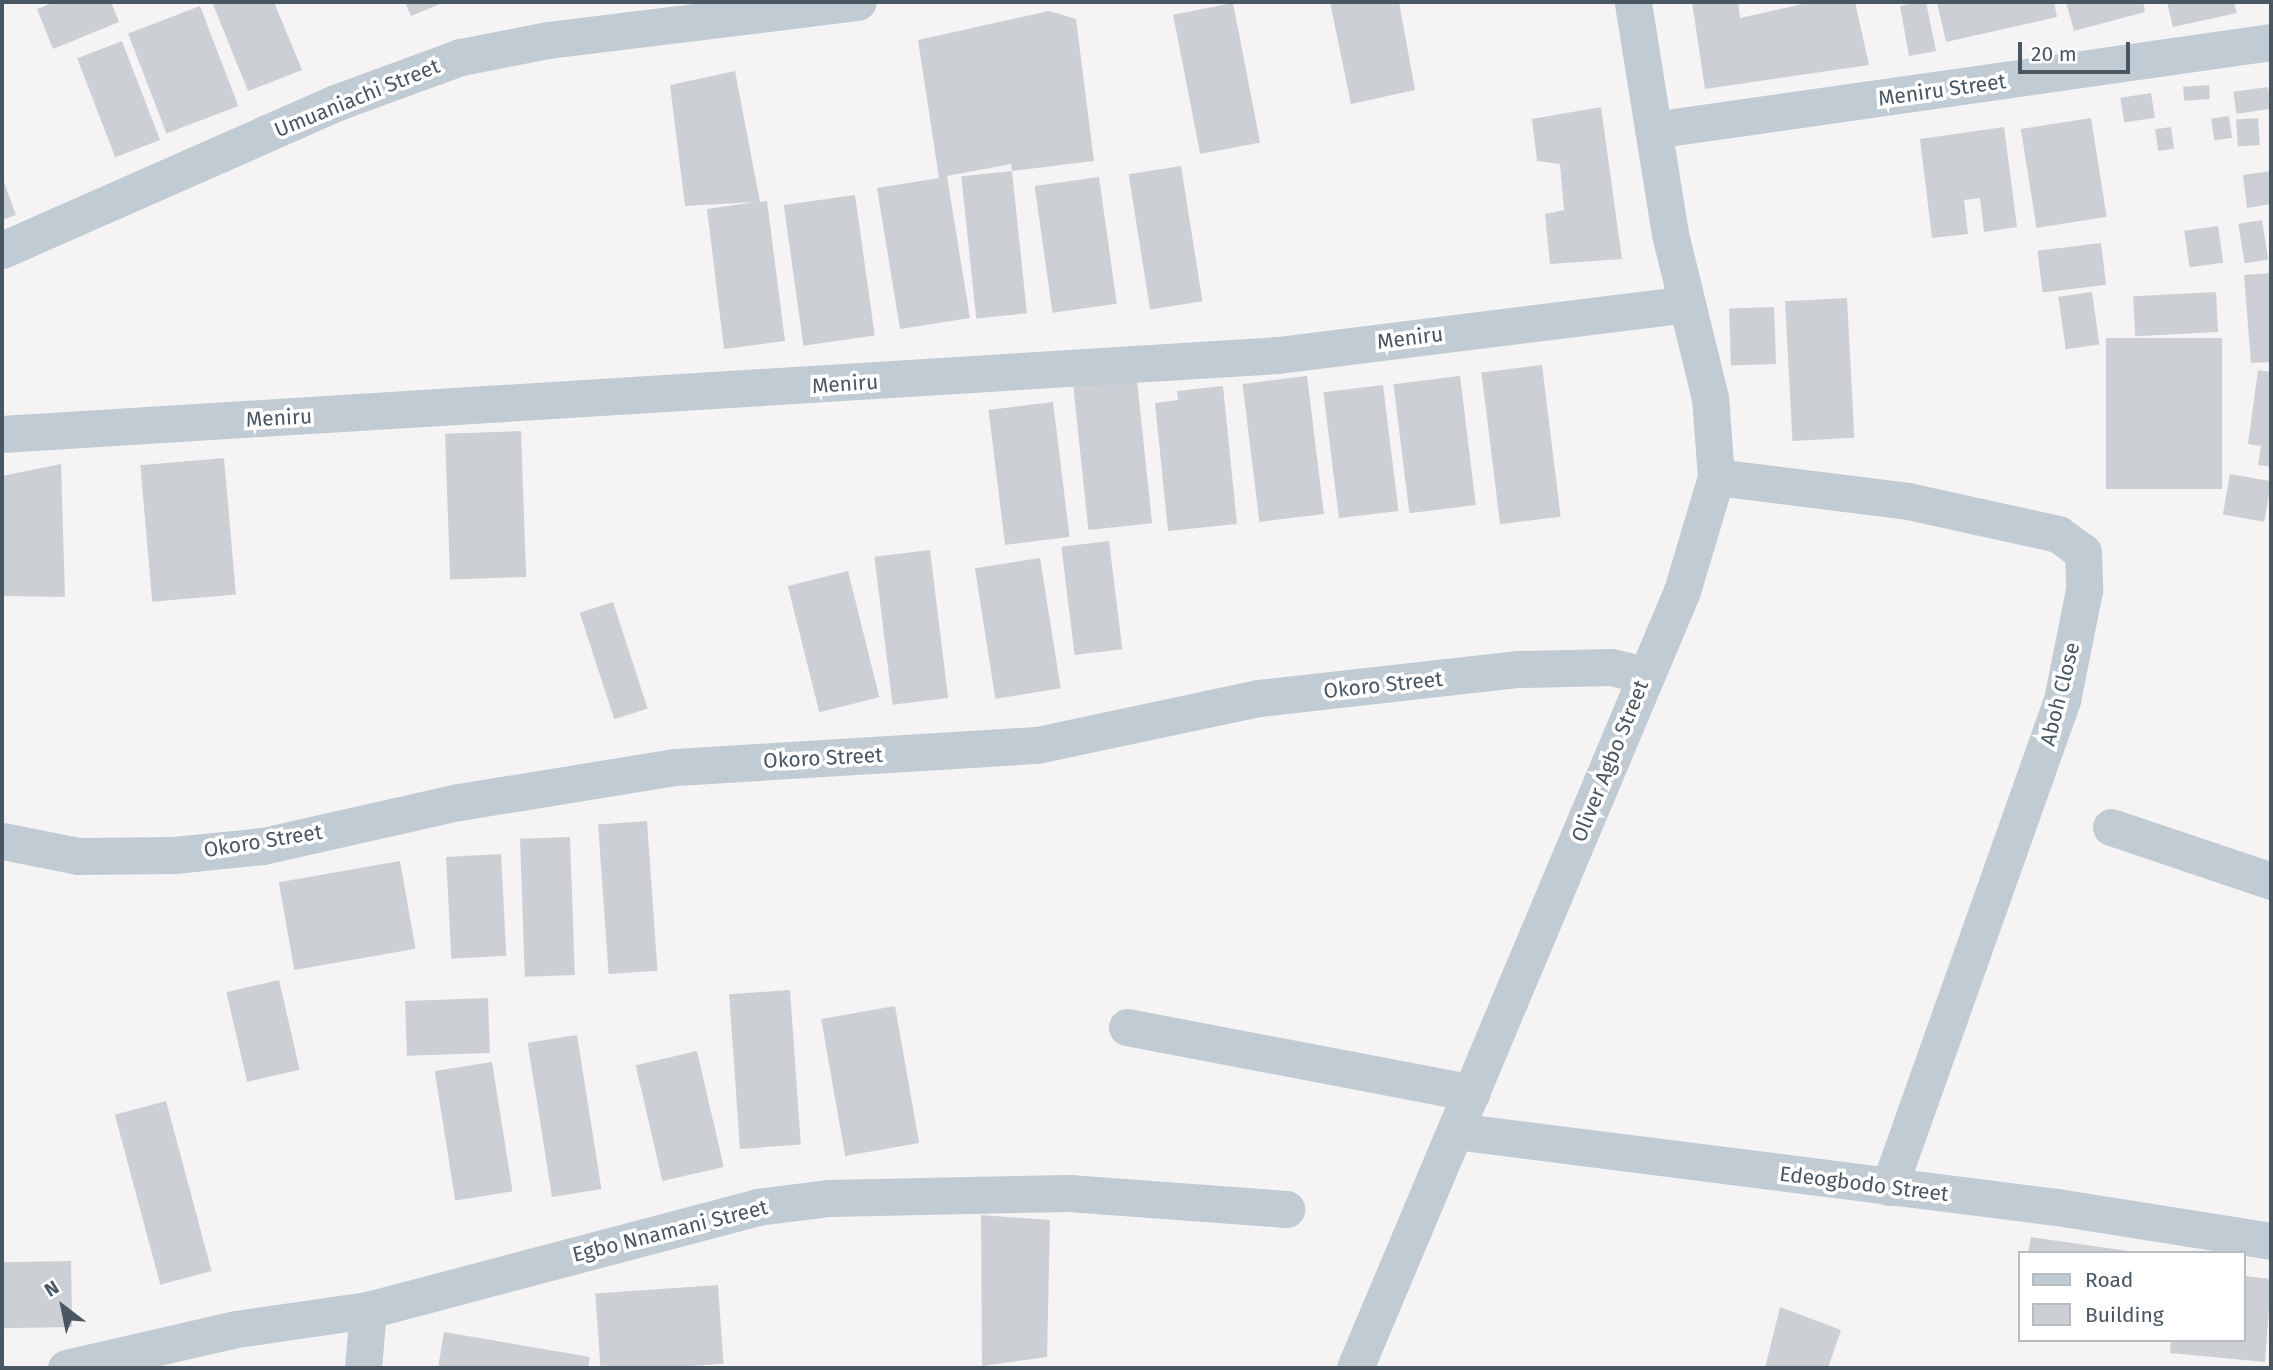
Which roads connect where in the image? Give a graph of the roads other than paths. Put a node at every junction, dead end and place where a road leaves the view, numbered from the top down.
1 (858, 2) edge
2 (1633, 2) edge
3 (2271, 42) edge
4 (1653, 130) junction
5 (2, 250) edge
6 (1685, 304) junction
7 (2, 434) edge
8 (1716, 477) junction
9 (1645, 675) junction
10 (2111, 827) dead end
11 (2, 841) edge
12 (2271, 881) edge
13 (1127, 1027) dead end
14 (1472, 1093) junction
15 (1455, 1131) junction
16 (1889, 1187) junction
17 (1286, 1209) dead end
18 (2271, 1241) edge
19 (368, 1310) junction
20 (66, 1368) edge
21 (363, 1368) edge
22 (1355, 1368) edge

1 - 5 street, Umuaniachi Street
2 - 4 street
3 - 4 street, Meniru Street
4 - 6 street, Oliver Agbo Street
6 - 7 street, Meniru
6 - 8 street, Oliver Agbo Street
8 - 9 street, Oliver Agbo Street
8 - 16 street, Aboh Close
9 - 11 street, Okoro Street
9 - 14 street, Oliver Agbo Street
10 - 12 street
13 - 14 street
14 - 15 street, Oliver Agbo Street
15 - 16 street, Edeogbodo Street
15 - 22 street, Oliver Agbo Street
16 - 18 street, Edeogbodo Street
17 - 19 street, Egbo Nnamani Street
19 - 20 street, Egbo Nnamani Street
19 - 21 street

